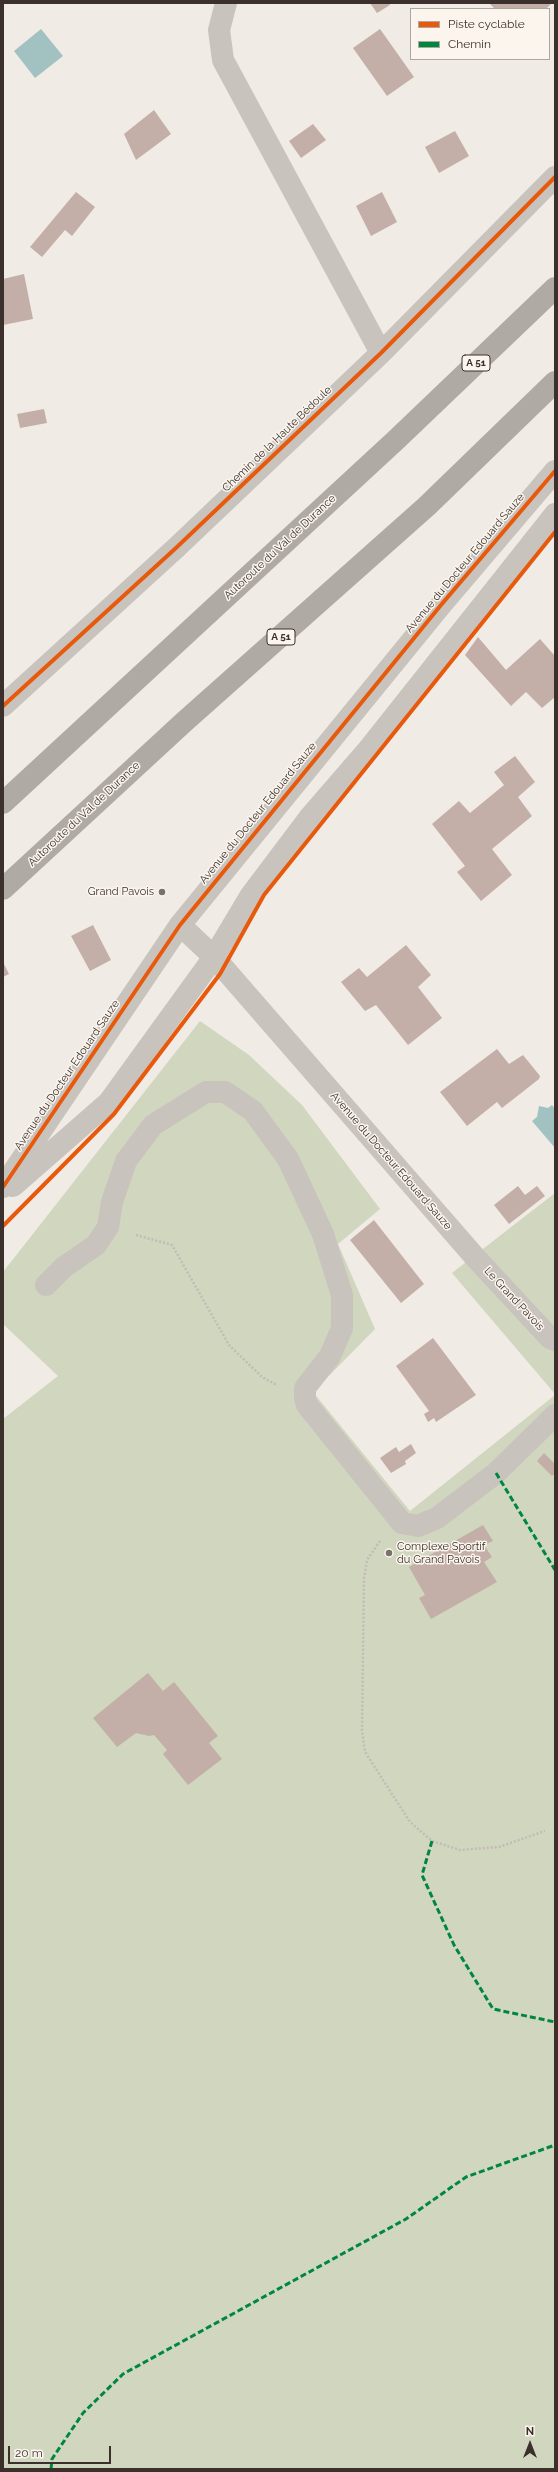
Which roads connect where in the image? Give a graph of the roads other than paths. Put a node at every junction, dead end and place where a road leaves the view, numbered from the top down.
1 (226, 3) edge
2 (555, 177) edge
3 (555, 288) edge
4 (381, 353) junction
5 (555, 382) edge
6 (555, 471) edge
7 (555, 514) edge
8 (3, 706) edge
9 (3, 803) edge
10 (3, 889) edge
11 (180, 925) junction
12 (214, 957) junction
13 (3, 1187) edge
14 (3, 1194) edge
15 (474, 1256) joint
16 (46, 1285) dead end
17 (555, 1340) edge
18 (555, 1415) edge

1 - 4 street
2 - 4 street, Chemin de la Haute Bédoule
3 - 9 highway, Autoroute du Val de Durance / A 51
4 - 8 street, Chemin de la Haute Bédoule
5 - 10 highway, Autoroute du Val de Durance / A 51
6 - 11 street, Avenue du Docteur Edouard Sauze
7 - 12 street
11 - 12 street, Avenue du Docteur Edouard Sauze
11 - 13 street, Avenue du Docteur Edouard Sauze
12 - 14 street
12 - 15 street, Avenue du Docteur Edouard Sauze
15 - 17 street, Le Grand Pavois
16 - 18 street

